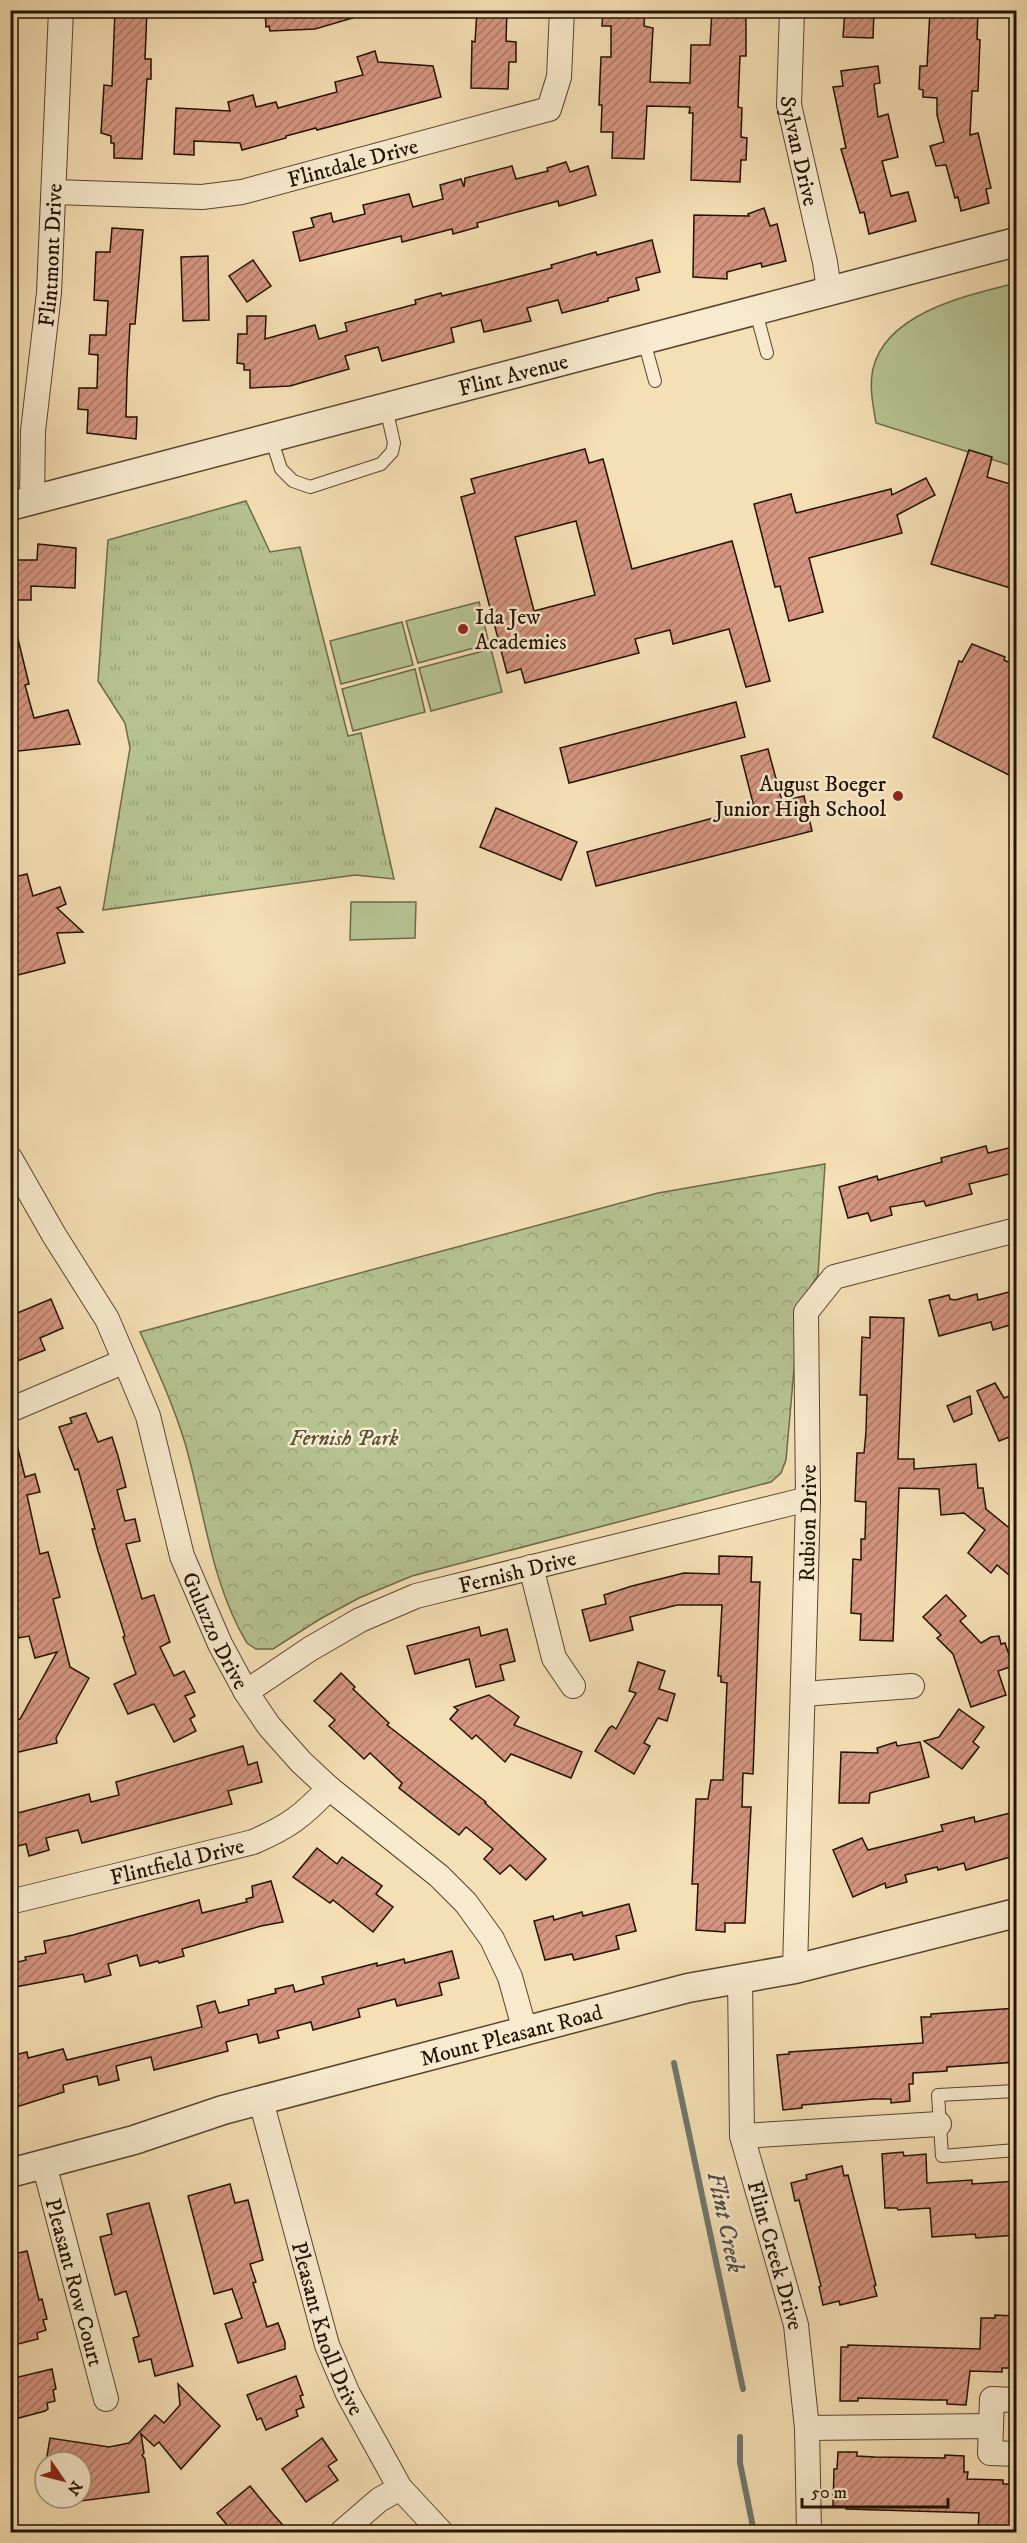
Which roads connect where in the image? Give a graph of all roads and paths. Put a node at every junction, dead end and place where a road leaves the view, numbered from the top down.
1 (61, 10) edge
2 (562, 10) edge
3 (792, 10) edge
4 (54, 192) junction
5 (1017, 242) edge
6 (830, 290) junction
7 (756, 312) junction
8 (644, 341) junction
9 (767, 353) dead end
10 (655, 381) dead end
11 (386, 408) junction
12 (271, 438) junction
13 (21, 503) edge
14 (10, 1158) edge
15 (1017, 1230) edge
16 (125, 1361) junction
17 (10, 1410) edge
18 (808, 1499) junction
19 (531, 1567) junction
20 (573, 1686) dead end
21 (912, 1686) dead end
22 (246, 1692) junction
23 (804, 1694) junction
24 (328, 1788) junction
25 (10, 1902) edge
26 (1017, 1913) edge
27 (795, 1969) junction
28 (740, 1978) junction
29 (525, 2031) junction
30 (1017, 2091) edge
31 (261, 2101) junction
32 (939, 2124) junction
33 (742, 2136) junction
34 (1017, 2150) edge
35 (44, 2164) junction
36 (10, 2173) edge
37 (106, 2399) dead end
38 (1017, 2400) edge
39 (991, 2426) junction
40 (807, 2428) junction
41 (1017, 2454) edge
42 (400, 2488) junction
43 (342, 2532) edge
44 (441, 2532) edge
45 (808, 2532) edge

1 - 4 street, Flintmont Drive
2 - 4 street, Flintdale Drive
3 - 6 street, Sylvan Drive
4 - 13 street, Flintmont Drive
5 - 6 street, Flint Avenue
6 - 7 street, Flint Avenue
7 - 8 street, Flint Avenue
7 - 9 lane
8 - 10 lane
8 - 11 street, Flint Avenue
11 - 12 street, Flint Avenue
11 - 12 lane
12 - 13 street, Flint Avenue
14 - 16 street, Guluzzo Drive
15 - 18 street, Rubion Drive
16 - 17 street
16 - 22 street, Guluzzo Drive
18 - 19 street, Fernish Drive
18 - 23 street, Rubion Drive
19 - 20 street
19 - 22 street, Fernish Drive
21 - 23 street
22 - 24 street, Guluzzo Drive
23 - 27 street, Rubion Drive
24 - 25 street, Flintfield Drive
24 - 29 street, Guluzzo Drive
26 - 27 street, Mount Pleasant Road
27 - 28 street, Mount Pleasant Road
28 - 29 street, Mount Pleasant Road
28 - 33 street, Flint Creek Drive
29 - 31 street, Mount Pleasant Road
30 - 32 lane
31 - 35 street, Mount Pleasant Road
31 - 42 street, Pleasant Knoll Drive
32 - 33 street
32 - 34 lane
33 - 40 street, Flint Creek Drive
35 - 36 street, Mount Pleasant Road
35 - 37 street, Pleasant Row Court
38 - 39 street
39 - 40 street
39 - 41 street
40 - 45 street, Flint Creek Drive
42 - 43 street
42 - 44 street, Pleasant Knoll Drive

